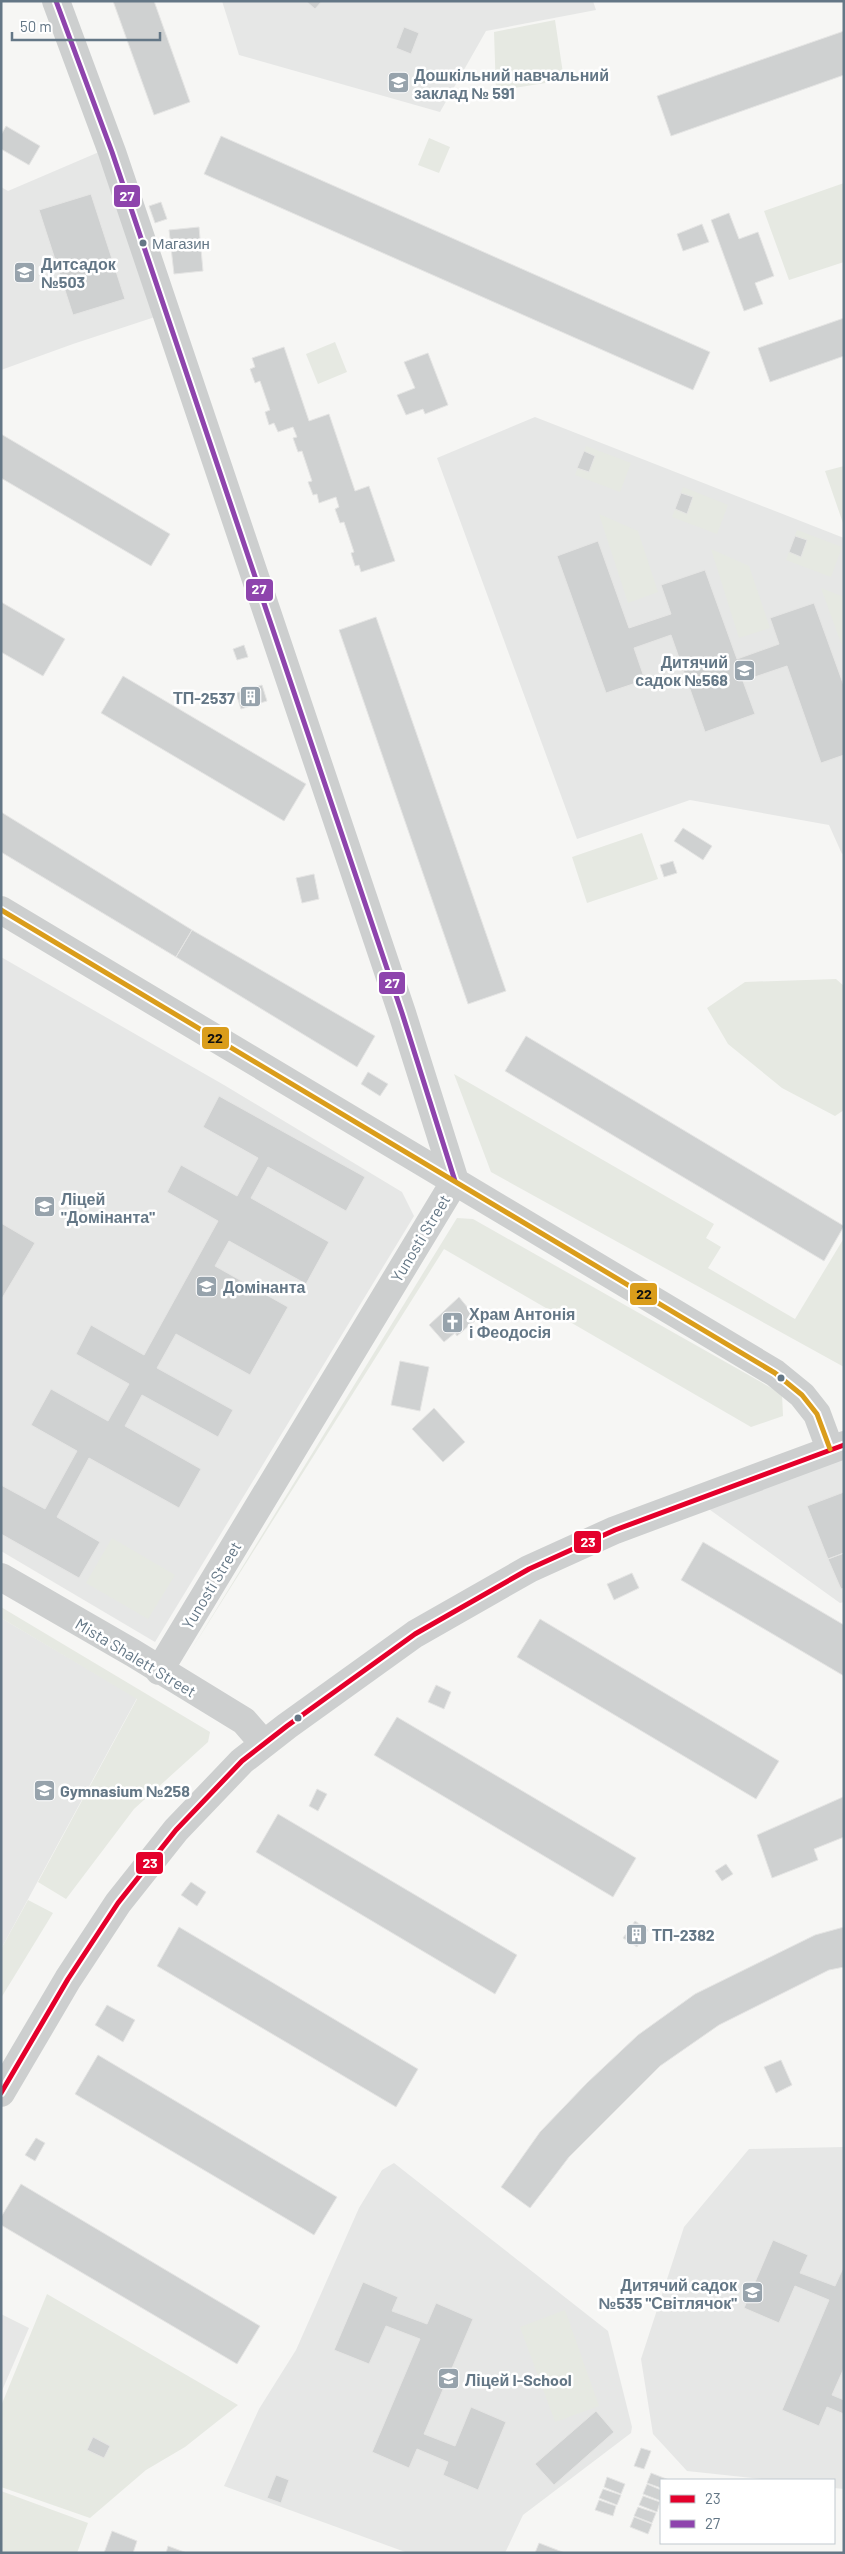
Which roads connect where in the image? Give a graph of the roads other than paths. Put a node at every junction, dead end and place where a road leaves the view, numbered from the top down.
1 (57, 4) edge
2 (1, 910) edge
3 (455, 1181) junction
4 (837, 1447) edge
5 (1, 1577) edge
6 (159, 1671) junction
7 (264, 1744) junction
8 (1, 2092) edge

1 - 3 street
2 - 3 street, Yunosti Street
3 - 4 street
3 - 6 street, Yunosti Street
4 - 7 street
5 - 6 street, Mista Shalett Street
6 - 7 street, Mista Shalett Street
7 - 8 street

